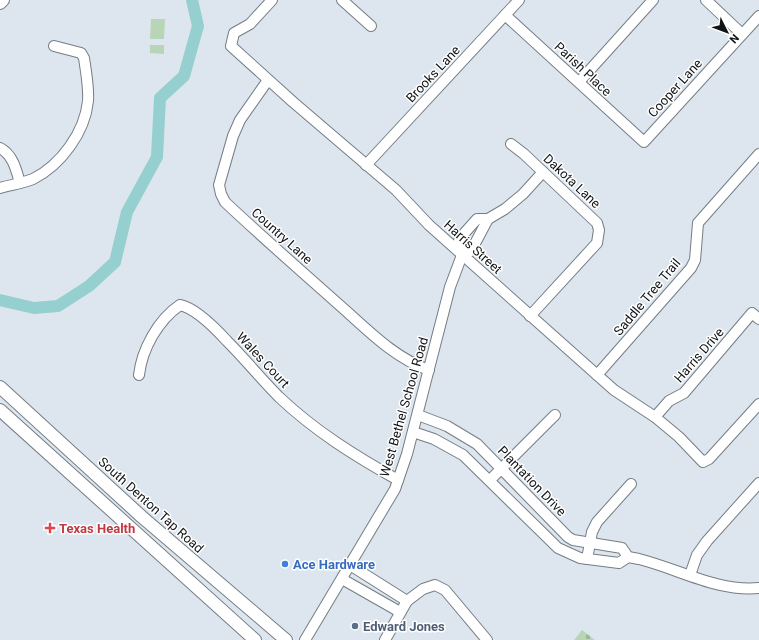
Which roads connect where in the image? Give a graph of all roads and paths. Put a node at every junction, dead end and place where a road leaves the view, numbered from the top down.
1 (3, 0) edge
2 (272, 0) edge
3 (342, 0) edge
4 (519, 0) edge
5 (653, 0) edge
6 (706, 0) edge
7 (0, 3) edge
8 (505, 15) junction
9 (759, 16) edge
10 (371, 26) dead end
11 (742, 34) junction
12 (54, 46) dead end
13 (268, 80) junction
14 (579, 82) junction
15 (644, 142) joint
16 (511, 144) dead end
17 (0, 148) edge
18 (759, 154) edge
19 (366, 165) junction
20 (543, 172) junction
21 (20, 183) junction
22 (0, 188) edge
23 (488, 219) junction
24 (462, 255) junction
25 (530, 316) junction
26 (759, 319) edge
27 (429, 370) junction
28 (139, 375) dead end
29 (597, 375) junction
30 (0, 387) edge
31 (759, 404) edge
32 (0, 410) edge
33 (418, 415) junction
34 (556, 415) dead end
35 (655, 417) junction
36 (413, 432) junction
37 (76, 456) junction
38 (64, 469) junction
39 (502, 469) junction
40 (398, 480) junction
41 (490, 480) junction
42 (759, 483) edge
43 (631, 484) dead end
44 (140, 516) junction
45 (129, 528) junction
46 (589, 542) junction
47 (628, 557) junction
48 (587, 559) junction
49 (350, 565) junction
50 (690, 575) junction
51 (342, 579) junction
52 (759, 588) edge
53 (407, 601) junction
54 (400, 612) junction
55 (255, 640) edge
56 (286, 640) edge
57 (305, 640) edge
58 (385, 640) edge
59 (487, 640) edge

1 - 7 main road
2 - 13 street, Harris Street
3 - 10 street
4 - 8 street, Brooks Lane
5 - 14 street
6 - 11 street
8 - 14 street, Parish Place
8 - 19 street, Brooks Lane
9 - 11 street, Cooper Lane
11 - 15 street, Cooper Lane
12 - 21 street
13 - 19 street, Harris Street
13 - 27 street, Country Lane
14 - 15 street, Parish Place
16 - 20 street, Dakota Lane
17 - 21 street
18 - 29 street, Saddle Tree Trail
19 - 24 street, Harris Street
20 - 23 street
20 - 25 street, Dakota Lane
21 - 22 street
23 - 24 street
23 - 24 street
24 - 25 street, Harris Street
24 - 27 street, West Bethel School Road
25 - 29 street, Harris Street
26 - 35 street, Harris Drive
27 - 33 street, West Bethel School Road
28 - 40 street, Wales Court
29 - 35 street, Harris Street
30 - 37 main road, South Denton Tap Road
31 - 35 street, Harris Street
32 - 38 main road
33 - 36 street, West Bethel School Road
33 - 39 street, Plantation Drive
34 - 39 street
36 - 40 street, West Bethel School Road
36 - 41 street, Plantation Drive
37 - 38 main road
37 - 44 main road, South Denton Tap Road
38 - 45 main road
39 - 41 street
39 - 46 street, Plantation Drive
40 - 49 street, West Bethel School Road
41 - 48 street, Plantation Drive
42 - 50 street
43 - 46 street
44 - 45 main road
44 - 56 main road, South Denton Tap Road
45 - 55 main road
46 - 47 street, Plantation Drive
46 - 48 street
47 - 48 street, Plantation Drive
47 - 50 street, Plantation Drive
49 - 51 street, West Bethel School Road
49 - 53 street
50 - 52 street, Plantation Drive
51 - 54 street
51 - 57 street, West Bethel School Road
53 - 54 street
53 - 59 street
54 - 58 street

